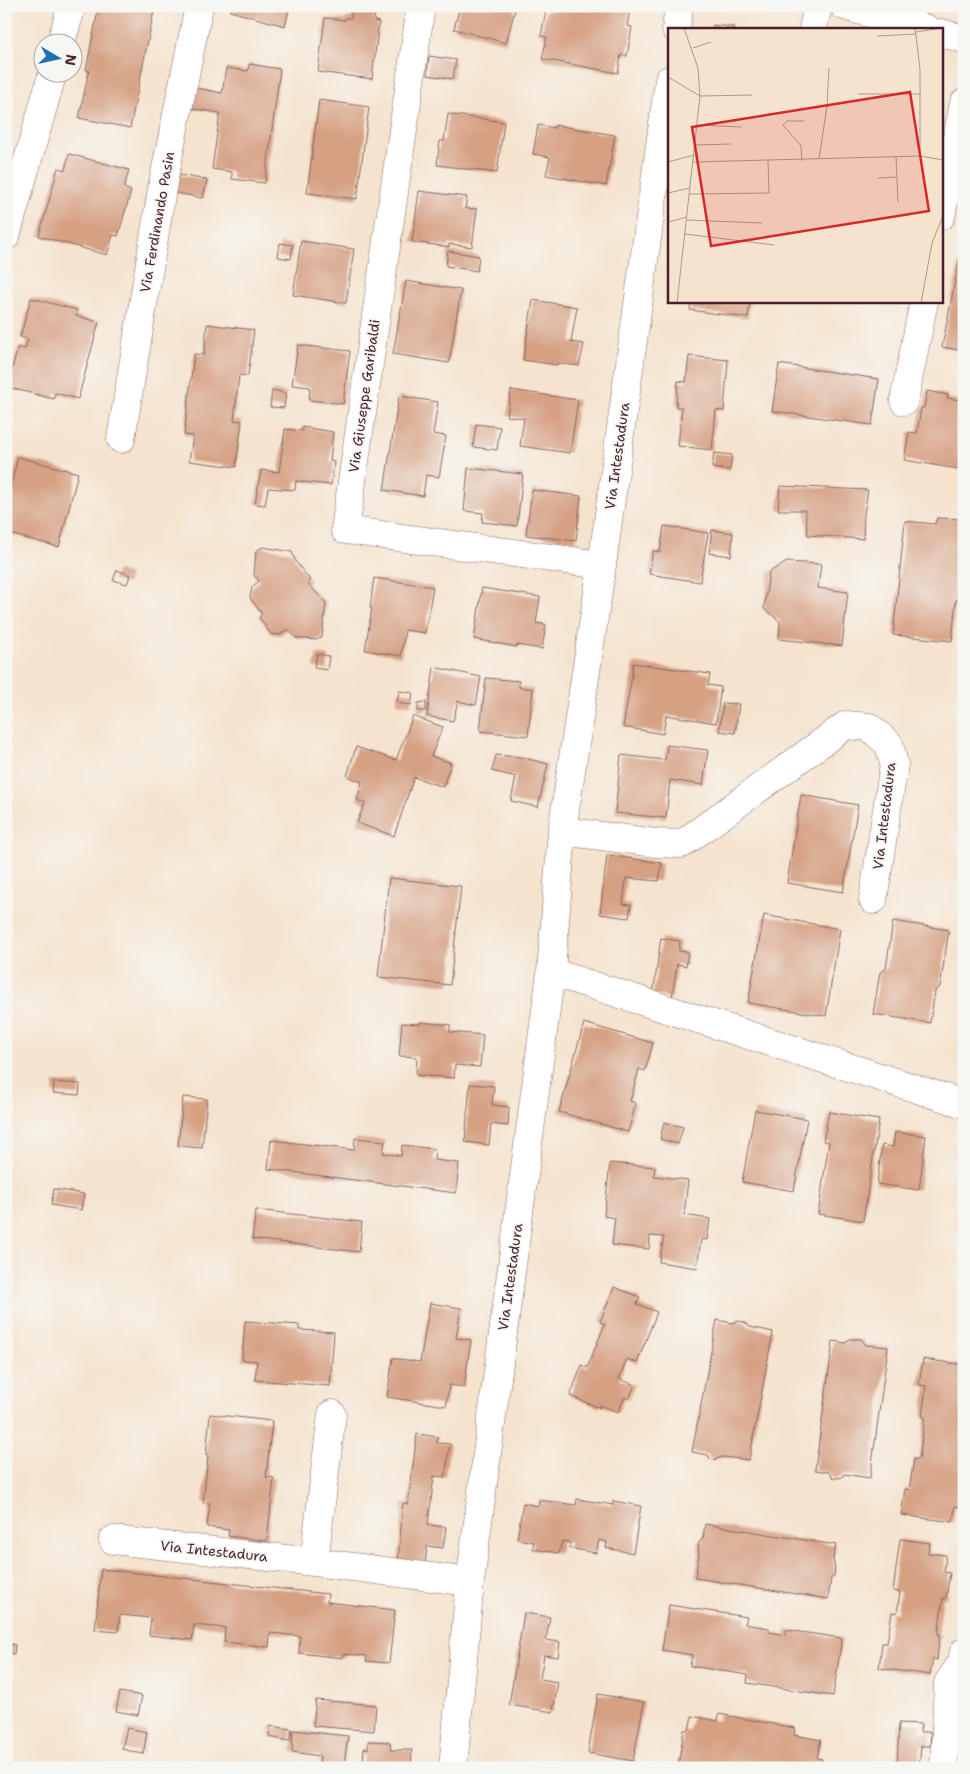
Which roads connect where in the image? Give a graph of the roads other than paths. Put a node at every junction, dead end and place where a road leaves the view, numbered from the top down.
1 (72, 6) edge
2 (199, 6) edge
3 (421, 6) edge
4 (679, 6) edge
5 (818, 6) edge
6 (844, 6) edge
7 (676, 28) edge
8 (813, 28) edge
9 (923, 28) edge
10 (64, 32) edge
11 (942, 32) edge
12 (964, 39) edge
13 (50, 82) edge
14 (668, 87) edge
15 (964, 103) edge
16 (942, 211) edge
17 (6, 236) edge
18 (924, 302) edge
19 (904, 402) dead end
20 (121, 439) dead end
21 (602, 565) junction
22 (562, 832) junction
23 (873, 900) dead end
24 (551, 972) junction
25 (964, 1104) edge
26 (332, 1414) dead end
27 (113, 1540) dead end
28 (314, 1562) junction
29 (470, 1582) junction
30 (964, 1652) edge
31 (453, 1768) edge
32 (944, 1768) edge

1 - 10 street
2 - 20 street, Via Ferdinando Pasin
3 - 21 street, Via Giuseppe Garibaldi
4 - 7 street
5 - 8 street
6 - 9 street
11 - 12 street
13 - 17 street
14 - 21 street, Via Intestadura
15 - 16 street
18 - 19 street
21 - 22 street, Via Intestadura
22 - 23 street, Via Intestadura
22 - 24 street, Via Intestadura
24 - 25 street
24 - 29 street, Via Intestadura
26 - 28 street
27 - 28 street, Via Intestadura
28 - 29 street, Via Intestadura
29 - 31 street, Via Intestadura
30 - 32 street

